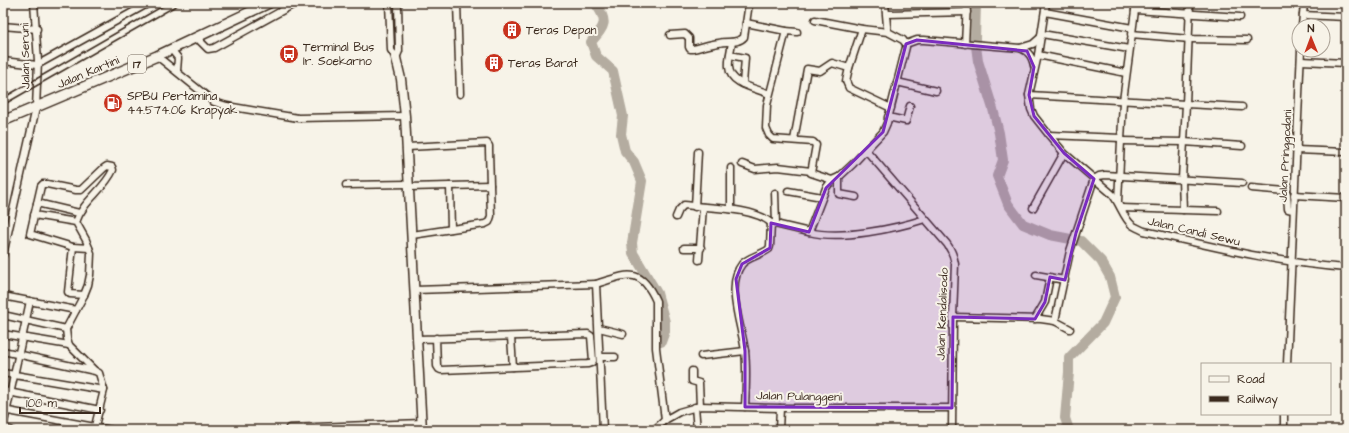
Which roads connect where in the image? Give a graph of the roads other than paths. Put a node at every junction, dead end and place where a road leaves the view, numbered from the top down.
1 (34, 3) edge
2 (149, 3) edge
3 (269, 3) edge
4 (296, 3) edge
5 (389, 3) edge
6 (398, 3) edge
7 (457, 3) edge
8 (749, 3) edge
9 (885, 3) edge
10 (967, 3) edge
11 (1046, 3) edge
12 (1136, 3) edge
13 (1190, 3) edge
14 (1304, 3) edge
15 (1135, 10) junction
16 (967, 12) junction
17 (1045, 12) junction
18 (886, 14) junction
19 (1190, 14) junction
20 (1303, 15) junction
21 (1240, 17) dead end
22 (1346, 17) edge
23 (1303, 18) edge
24 (820, 21) dead end
25 (746, 23) junction
26 (3, 26) edge
27 (37, 29) junction
28 (862, 30) junction
29 (786, 31) junction
30 (1131, 31) junction
31 (797, 32) dead end
32 (888, 32) junction
33 (670, 35) dead end
34 (1041, 35) junction
35 (196, 37) junction
36 (1190, 39) junction
37 (1247, 40) dead end
38 (732, 42) junction
39 (906, 44) junction
40 (968, 44) junction
41 (1020, 48) junction
42 (171, 49) junction
43 (1129, 49) junction
44 (730, 55) junction
45 (157, 56) junction
46 (1038, 56) junction
47 (396, 58) junction
48 (3, 61) edge
49 (1301, 61) joint
50 (1346, 63) edge
51 (38, 65) junction
52 (849, 68) junction
53 (177, 71) junction
54 (1034, 71) junction
55 (1126, 73) junction
56 (897, 82) junction
57 (743, 84) junction
58 (936, 91) dead end
59 (460, 94) dead end
60 (769, 94) junction
61 (1030, 95) junction
62 (1123, 101) junction
63 (1186, 104) junction
64 (910, 106) dead end
65 (1242, 107) dead end
66 (36, 108) junction
67 (891, 108) junction
68 (405, 116) junction
69 (888, 117) junction
70 (3, 121) edge
71 (1048, 135) junction
72 (1121, 139) junction
73 (794, 140) junction
74 (1184, 142) junction
75 (1242, 146) dead end
76 (407, 147) junction
77 (866, 150) junction
78 (1296, 150) junction
79 (698, 152) dead end
80 (1346, 152) edge
81 (1064, 153) junction
82 (742, 164) dead end
83 (732, 168) dead end
84 (811, 171) junction
85 (1119, 176) junction
86 (839, 177) junction
87 (1094, 179) junction
88 (832, 180) junction
89 (1182, 180) junction
90 (1242, 183) dead end
91 (346, 185) dead end
92 (409, 185) junction
93 (490, 185) junction
94 (450, 186) junction
95 (1251, 188) dead end
96 (788, 191) dead end
97 (775, 193) dead end
98 (1294, 195) junction
99 (856, 197) dead end
100 (822, 198) junction
101 (1346, 198) edge
102 (1118, 201) junction
103 (37, 203) junction
104 (695, 207) junction
105 (703, 207) junction
106 (1033, 208) dead end
107 (1121, 208) junction
108 (730, 209) junction
109 (1183, 210) junction
110 (1293, 210) junction
111 (1218, 211) dead end
112 (79, 213) junction
113 (34, 215) junction
114 (676, 217) dead end
115 (926, 219) junction
116 (76, 222) junction
117 (774, 224) junction
118 (451, 229) junction
119 (809, 232) junction
120 (412, 235) junction
121 (73, 247) junction
122 (89, 248) junction
123 (684, 248) dead end
124 (701, 248) junction
125 (3, 255) edge
126 (700, 260) dead end
127 (1291, 265) junction
128 (1346, 268) edge
129 (1036, 274) dead end
130 (1050, 277) junction
131 (1064, 280) junction
132 (596, 284) junction
133 (415, 290) junction
134 (84, 295) junction
135 (3, 296) edge
136 (30, 301) junction
137 (76, 310) junction
138 (3, 315) edge
139 (952, 317) junction
140 (1035, 319) junction
141 (27, 320) junction
142 (1055, 321) junction
143 (599, 328) junction
144 (1070, 328) dead end
145 (66, 329) junction
146 (3, 334) edge
147 (623, 334) dead end
148 (23, 337) junction
149 (511, 337) junction
150 (436, 338) junction
151 (418, 339) junction
152 (69, 345) junction
153 (3, 351) edge
154 (745, 351) junction
155 (19, 354) junction
156 (700, 356) dead end
157 (600, 357) junction
158 (615, 357) dead end
159 (1287, 363) edge
160 (513, 367) junction
161 (95, 371) junction
162 (692, 371) dead end
163 (3, 373) edge
164 (14, 375) junction
165 (104, 390) junction
166 (3, 391) edge
167 (11, 393) junction
168 (697, 406) junction
169 (745, 407) junction
170 (780, 408) junction
171 (952, 408) junction
172 (5, 410) edge
173 (100, 410) junction
174 (1284, 415) edge
175 (661, 425) edge
176 (422, 427) edge
177 (3, 428) edge
178 (289, 428) dead end
179 (94, 429) edge
180 (11, 430) edge
181 (111, 430) edge
182 (604, 430) edge
183 (654, 430) edge
184 (697, 430) edge
185 (779, 430) edge
186 (952, 430) edge
187 (1284, 430) edge

1 - 27 street, Jalan Seruni
2 - 51 street
3 - 35 highway, Jalan Kartini / 17
4 - 35 street
5 - 47 street
6 - 47 street
7 - 59 street
8 - 25 street
9 - 18 street
10 - 16 street
11 - 17 street, Jalan Candi Sewu
12 - 15 street
13 - 19 street
14 - 20 street
15 - 19 street
15 - 30 street
16 - 18 street
16 - 40 street
17 - 30 street
17 - 34 street, Jalan Candi Sewu
18 - 32 street
19 - 21 street
19 - 36 street
20 - 22 street
20 - 23 street
24 - 28 street
25 - 29 street
25 - 38 street
26 - 27 street
27 - 51 street, Jalan Seruni
28 - 32 street
28 - 52 street
29 - 31 street
29 - 60 street
30 - 36 street
30 - 43 street
32 - 39 street
33 - 38 street
34 - 41 street
34 - 43 street
34 - 46 street, Jalan Candi Sewu
35 - 42 highway, Jalan Kartini / 17
36 - 37 street
36 - 63 street
38 - 44 street
39 - 40 street
39 - 56 street
40 - 41 street
41 - 54 street
42 - 45 highway, Jalan Kartini / 17
42 - 53 street
43 - 55 street
44 - 57 street
44 - 57 street
45 - 53 street
45 - 66 highway, Jalan Kartini / 17
46 - 54 street, Jalan Candi Sewu
46 - 55 street
47 - 68 main road
48 - 51 street
49 - 50 street
49 - 78 street, Jalan Pringgodani
51 - 66 street, Jalan Seruni
52 - 67 street
52 - 73 street
53 - 68 street
54 - 61 street, Jalan Candi Sewu
55 - 62 street
56 - 58 street
56 - 67 street
57 - 60 street
60 - 73 street
61 - 62 street
61 - 71 street, Jalan Candi Sewu
62 - 63 street
62 - 72 street
63 - 65 street
63 - 74 street
64 - 69 street
66 - 70 highway, Jalan Kartini / 17
66 - 125 street, Jalan Seruni
67 - 69 street
68 - 76 main road
69 - 77 street
71 - 72 street
71 - 81 street, Jalan Candi Sewu
72 - 74 street
72 - 85 street
73 - 84 street
74 - 75 street
74 - 89 street
76 - 92 main road
76 - 93 street
77 - 86 street
77 - 115 street, Jalan Kendalisodo
78 - 80 street
78 - 98 street, Jalan Pringgodani
79 - 104 street
81 - 87 street, Jalan Candi Sewu
81 - 106 street
82 - 84 street
83 - 108 street
84 - 88 street
85 - 87 street
85 - 89 street
85 - 102 street
86 - 88 street
86 - 99 street
87 - 102 street, Jalan Candi Sewu
87 - 131 street
88 - 100 street
89 - 90 street
89 - 109 street
91 - 92 street
92 - 94 street
92 - 120 main road
93 - 94 street
93 - 118 street
94 - 118 street
95 - 110 street
96 - 100 street
97 - 117 street
98 - 101 street
98 - 110 street, Jalan Pringgodani
100 - 119 street
102 - 107 street, Jalan Candi Sewu
103 - 112 street
103 - 112 street
103 - 113 street
104 - 105 street
104 - 114 street
105 - 108 street
105 - 124 street
107 - 109 street
107 - 127 street, Jalan Candi Sewu
108 - 117 street
109 - 111 street
110 - 127 street, Jalan Pringgodani
112 - 116 street
113 - 116 street
113 - 121 street
115 - 119 street
115 - 139 street, Jalan Kendalisodo
116 - 122 street
117 - 119 street
117 - 154 street
118 - 120 street
120 - 133 main road
121 - 122 street
121 - 134 street
122 - 134 street
123 - 124 street
124 - 126 street
127 - 128 street, Jalan Candi Sewu
127 - 159 street, Jalan Pringgodani
129 - 130 street
130 - 131 street
130 - 140 street
131 - 142 street
132 - 133 street
132 - 143 street
132 - 175 street
133 - 151 main road
134 - 137 street
135 - 136 street
136 - 137 street
136 - 141 street
137 - 145 street
138 - 141 street
139 - 140 street
139 - 171 street, Jalan Kendalisodo
140 - 142 street
141 - 145 street
141 - 148 street
142 - 144 street
143 - 147 street
143 - 157 street
145 - 152 street
146 - 148 street
148 - 152 street
148 - 155 street
149 - 150 street
149 - 160 street
149 - 160 street
150 - 151 street
150 - 160 street
151 - 176 main road
152 - 161 street
153 - 155 street
154 - 156 street
154 - 169 street
155 - 161 street
155 - 164 street
157 - 158 street
157 - 182 street
161 - 165 street
162 - 168 street
163 - 164 street
164 - 165 street
164 - 167 street
165 - 173 street
166 - 167 street
167 - 172 street
167 - 173 street
168 - 169 street, Jalan Pulanggeni
168 - 175 street, Jalan Pulanggeni
168 - 184 street
169 - 170 street, Jalan Pulanggeni
170 - 171 street, Jalan Pulanggeni
170 - 185 street
171 - 186 street, Jalan Kendalisodo
172 - 177 street
172 - 179 street
173 - 179 street
174 - 187 street
175 - 183 street, Jalan Pulanggeni
176 - 178 street
177 - 180 street
179 - 181 street

